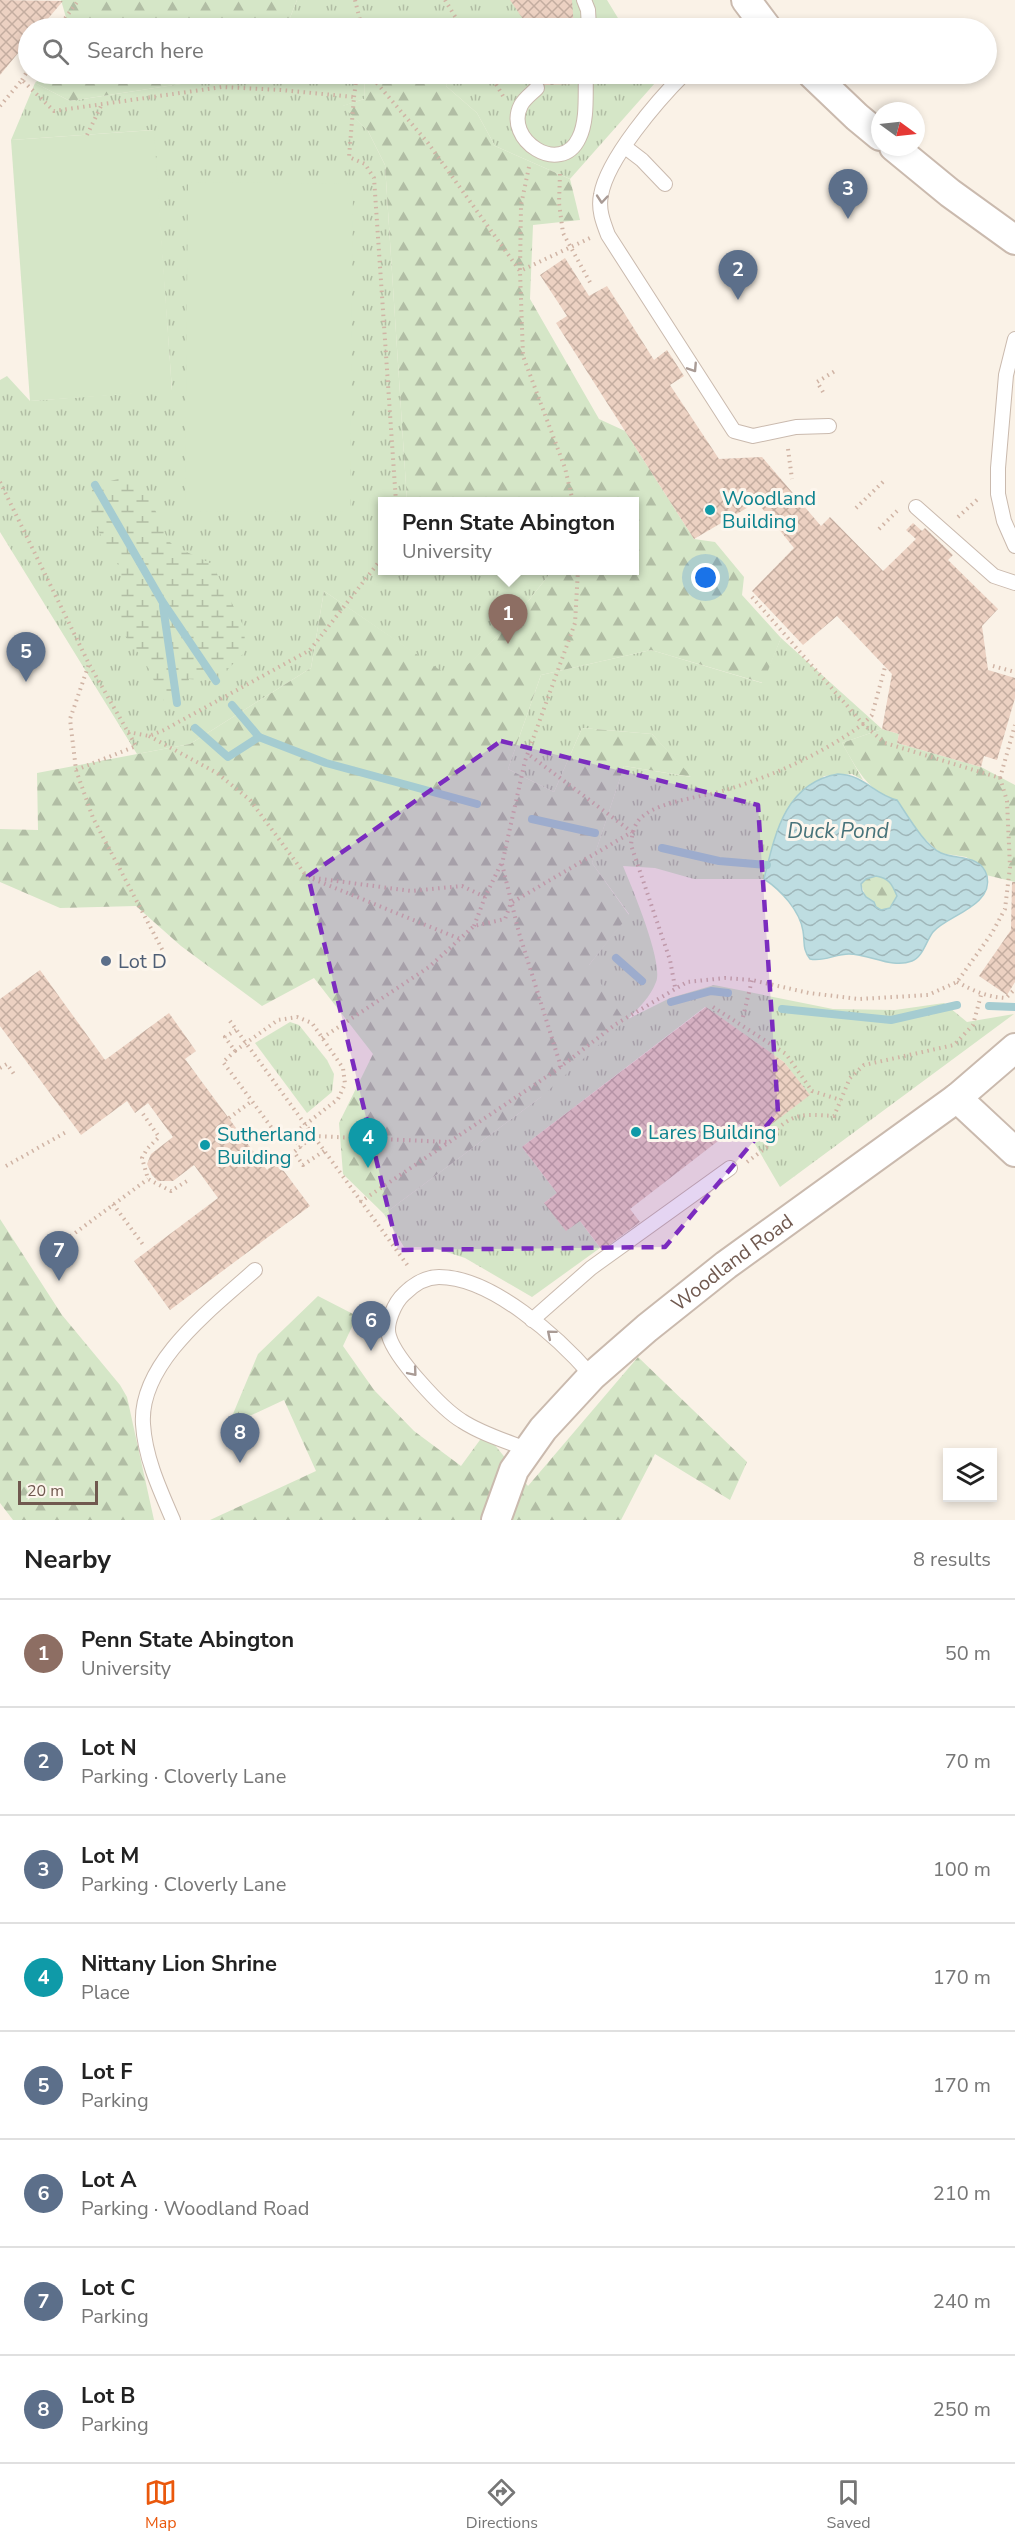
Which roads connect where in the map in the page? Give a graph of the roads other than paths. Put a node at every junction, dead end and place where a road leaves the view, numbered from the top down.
1 (584, 0) edge
2 (746, 0) edge
3 (588, 18) edge
4 (760, 18) edge
5 (585, 84) edge
6 (675, 84) edge
7 (822, 84) edge
8 (537, 88) dead end
9 (871, 129) edge
10 (625, 147) junction
11 (905, 156) edge
12 (665, 184) dead end
13 (1015, 240) edge
14 (1015, 339) edge
15 (829, 426) dead end
16 (916, 507) dead end
17 (1015, 546) edge
18 (1015, 583) edge
19 (1015, 1048) edge
20 (957, 1098) junction
21 (1015, 1152) edge
22 (730, 1168) road end
23 (255, 1270) dead end
24 (532, 1320) junction
25 (592, 1376) junction
26 (529, 1449) junction
27 (173, 1520) edge
28 (496, 1520) edge

1 - 3 lane
2 - 4 street
5 - 8 lane
6 - 10 lane
7 - 9 street
10 - 12 lane
10 -> 15 lane
11 - 13 street
14 - 17 lane
16 - 18 lane
19 - 20 street, Woodland Road
20 - 21 street
20 - 25 street, Woodland Road
22 - 24 lane
23 - 27 lane
25 -> 24 lane
24 -> 26 lane
25 - 26 street, Woodland Road
26 - 28 street, Woodland Road

